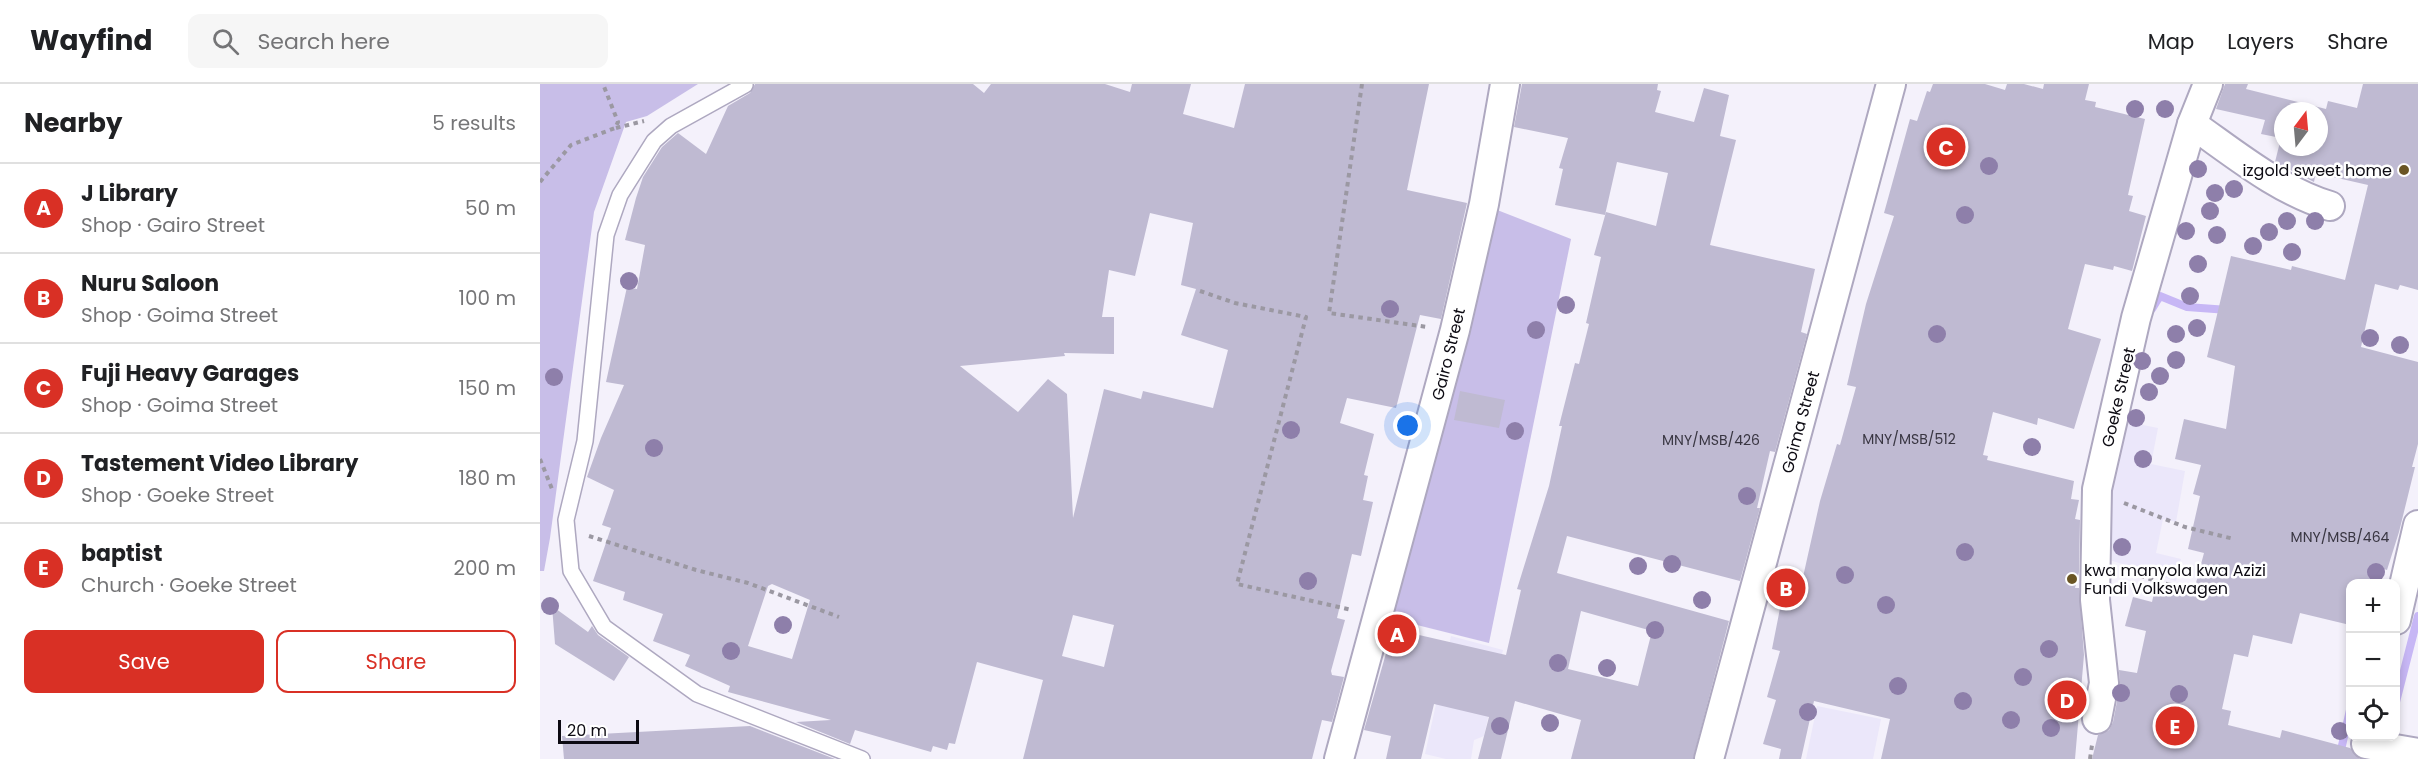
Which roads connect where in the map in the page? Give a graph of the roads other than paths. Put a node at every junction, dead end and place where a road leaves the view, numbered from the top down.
1 (1505, 84) edge
2 (1892, 84) edge
3 (2208, 84) edge
4 (745, 85) edge
5 (2192, 123) junction
6 (2330, 206) dead end
7 (2418, 525) edge
8 (2400, 603) edge
9 (2097, 719) dead end
10 (2365, 746) edge
11 (2418, 753) edge
12 (862, 759) edge
13 (1339, 759) edge
14 (1709, 759) edge

1 - 13 street, Gairo Street
2 - 14 street, Goima Street
3 - 5 street, Goeke Street
4 - 12 lane
5 - 6 street
5 - 9 street, Goeke Street
7 - 8 street
10 - 11 street

